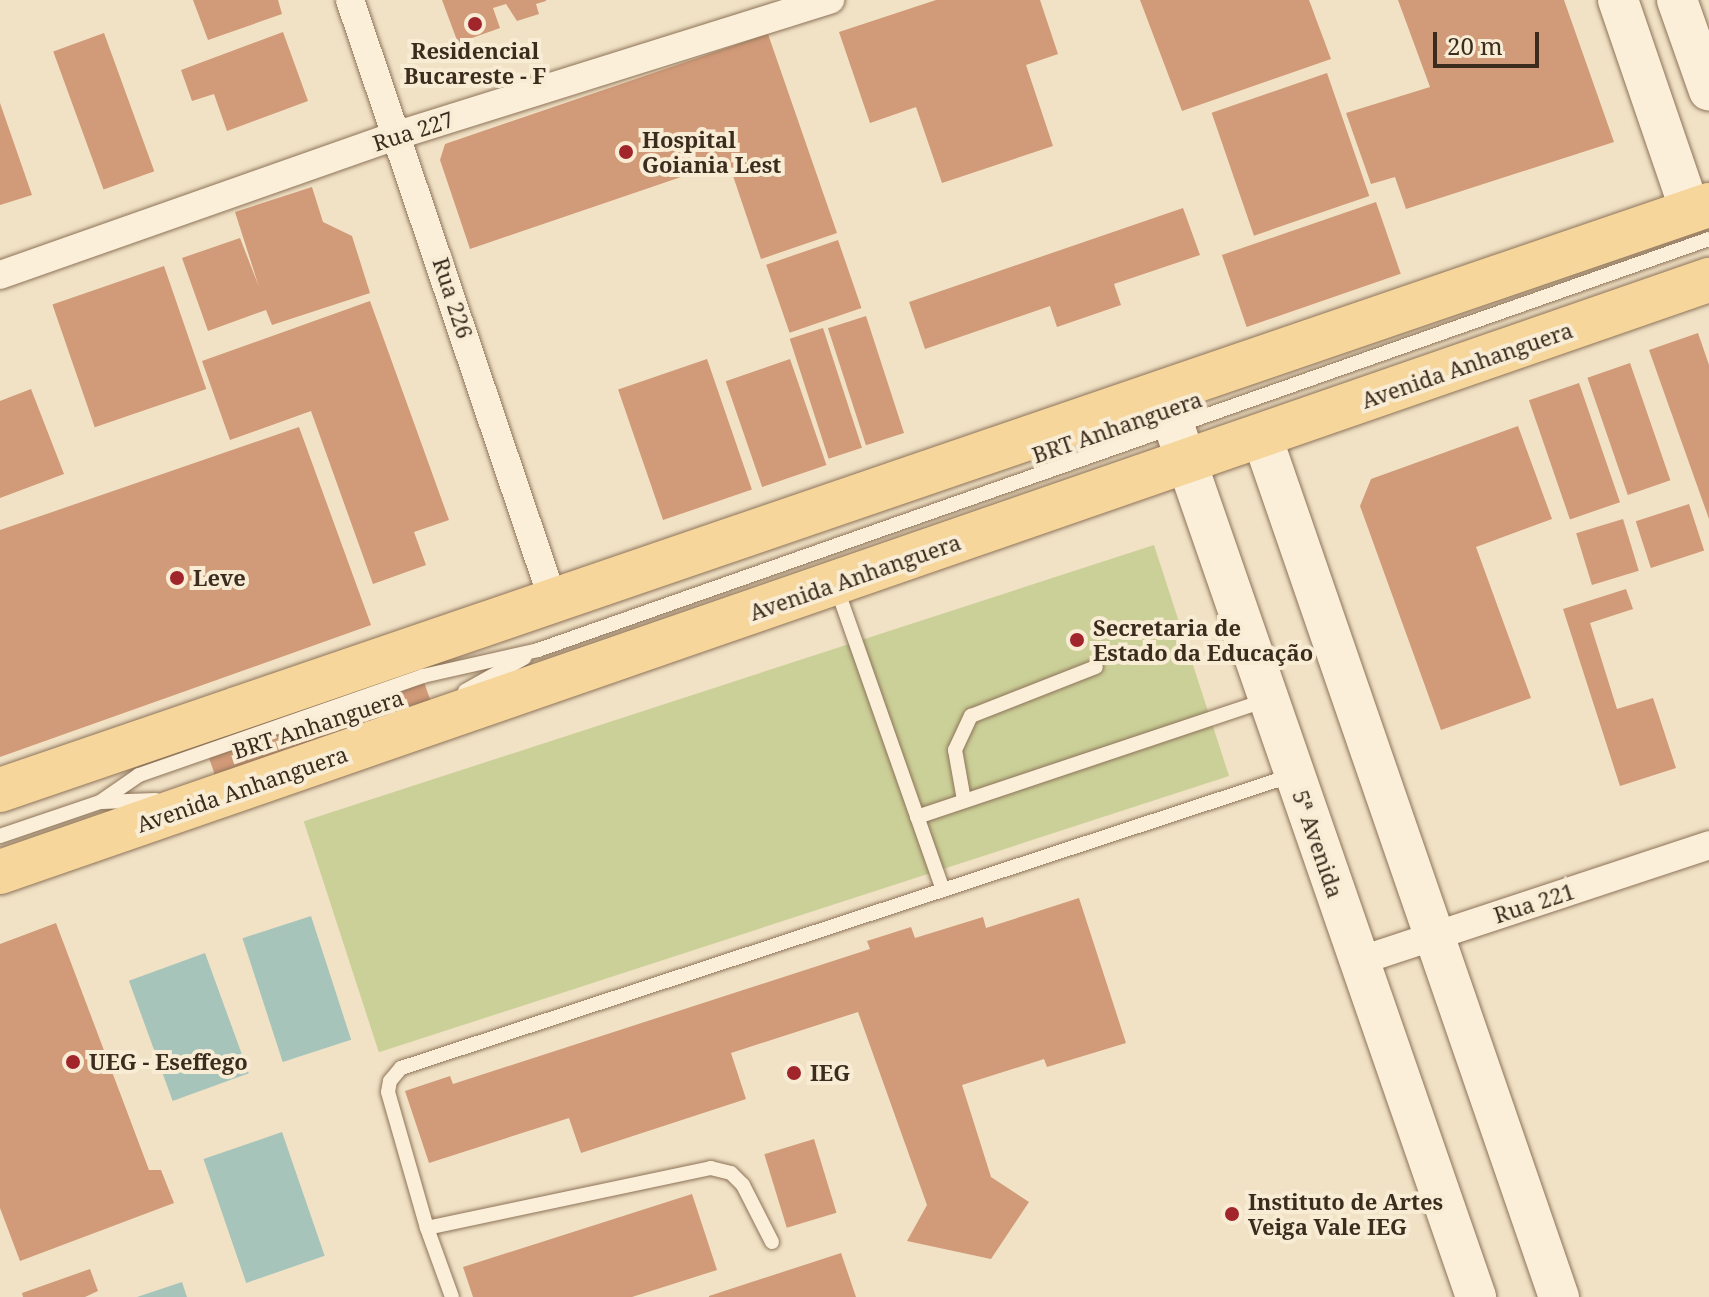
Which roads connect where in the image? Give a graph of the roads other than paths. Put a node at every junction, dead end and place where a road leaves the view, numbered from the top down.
1 (350, 0) edge
2 (830, 0) edge
3 (1618, 0) edge
4 (1677, 0) edge
5 (1709, 91) edge
6 (398, 135) junction
7 (1703, 218) edge
8 (0, 275) edge
9 (1709, 280) edge
10 (1174, 428) junction
11 (1262, 437) junction
12 (836, 583) junction
13 (552, 597) junction
14 (538, 650) junction
15 (1096, 667) dead end
16 (1268, 700) junction
17 (1294, 775) junction
18 (0, 790) edge
19 (964, 800) junction
20 (100, 802) junction
21 (917, 817) junction
22 (0, 836) edge
23 (1709, 845) edge
24 (0, 872) edge
25 (943, 890) junction
26 (1432, 937) junction
27 (1359, 961) junction
28 (427, 1228) junction
29 (772, 1242) dead end
30 (452, 1297) edge
31 (1476, 1297) edge
32 (1559, 1297) edge

1 - 6 street, Rua 226
2 - 6 street, Rua 227
3 - 7 main road
4 - 5 main road
6 - 8 street, Rua 227
6 - 13 street, Rua 226
7 - 10 main road, Avenida Anhanguera
9 - 11 main road, Avenida Anhanguera
10 - 11 main road, Avenida Anhanguera
10 - 12 main road, Avenida Anhanguera
10 - 13 main road, Avenida Anhanguera
10 - 14 lane, BRT Anhanguera
10 - 16 main road, 5ª Avenida
11 - 26 main road
12 - 21 lane
12 - 24 main road, Avenida Anhanguera
13 - 18 main road, Avenida Anhanguera
14 - 20 lane, BRT Anhanguera
14 - 20 lane, BRT Anhanguera
15 - 19 lane
16 - 17 main road, 5ª Avenida
16 - 19 lane
17 - 25 lane
17 - 27 main road, 5ª Avenida
19 - 21 lane
20 - 22 lane, BRT Anhanguera
21 - 25 lane
23 - 26 street, Rua 221
25 - 28 lane
26 - 27 street, Rua 221
26 - 32 main road
27 - 31 main road, 5ª Avenida
28 - 29 lane
28 - 30 lane

